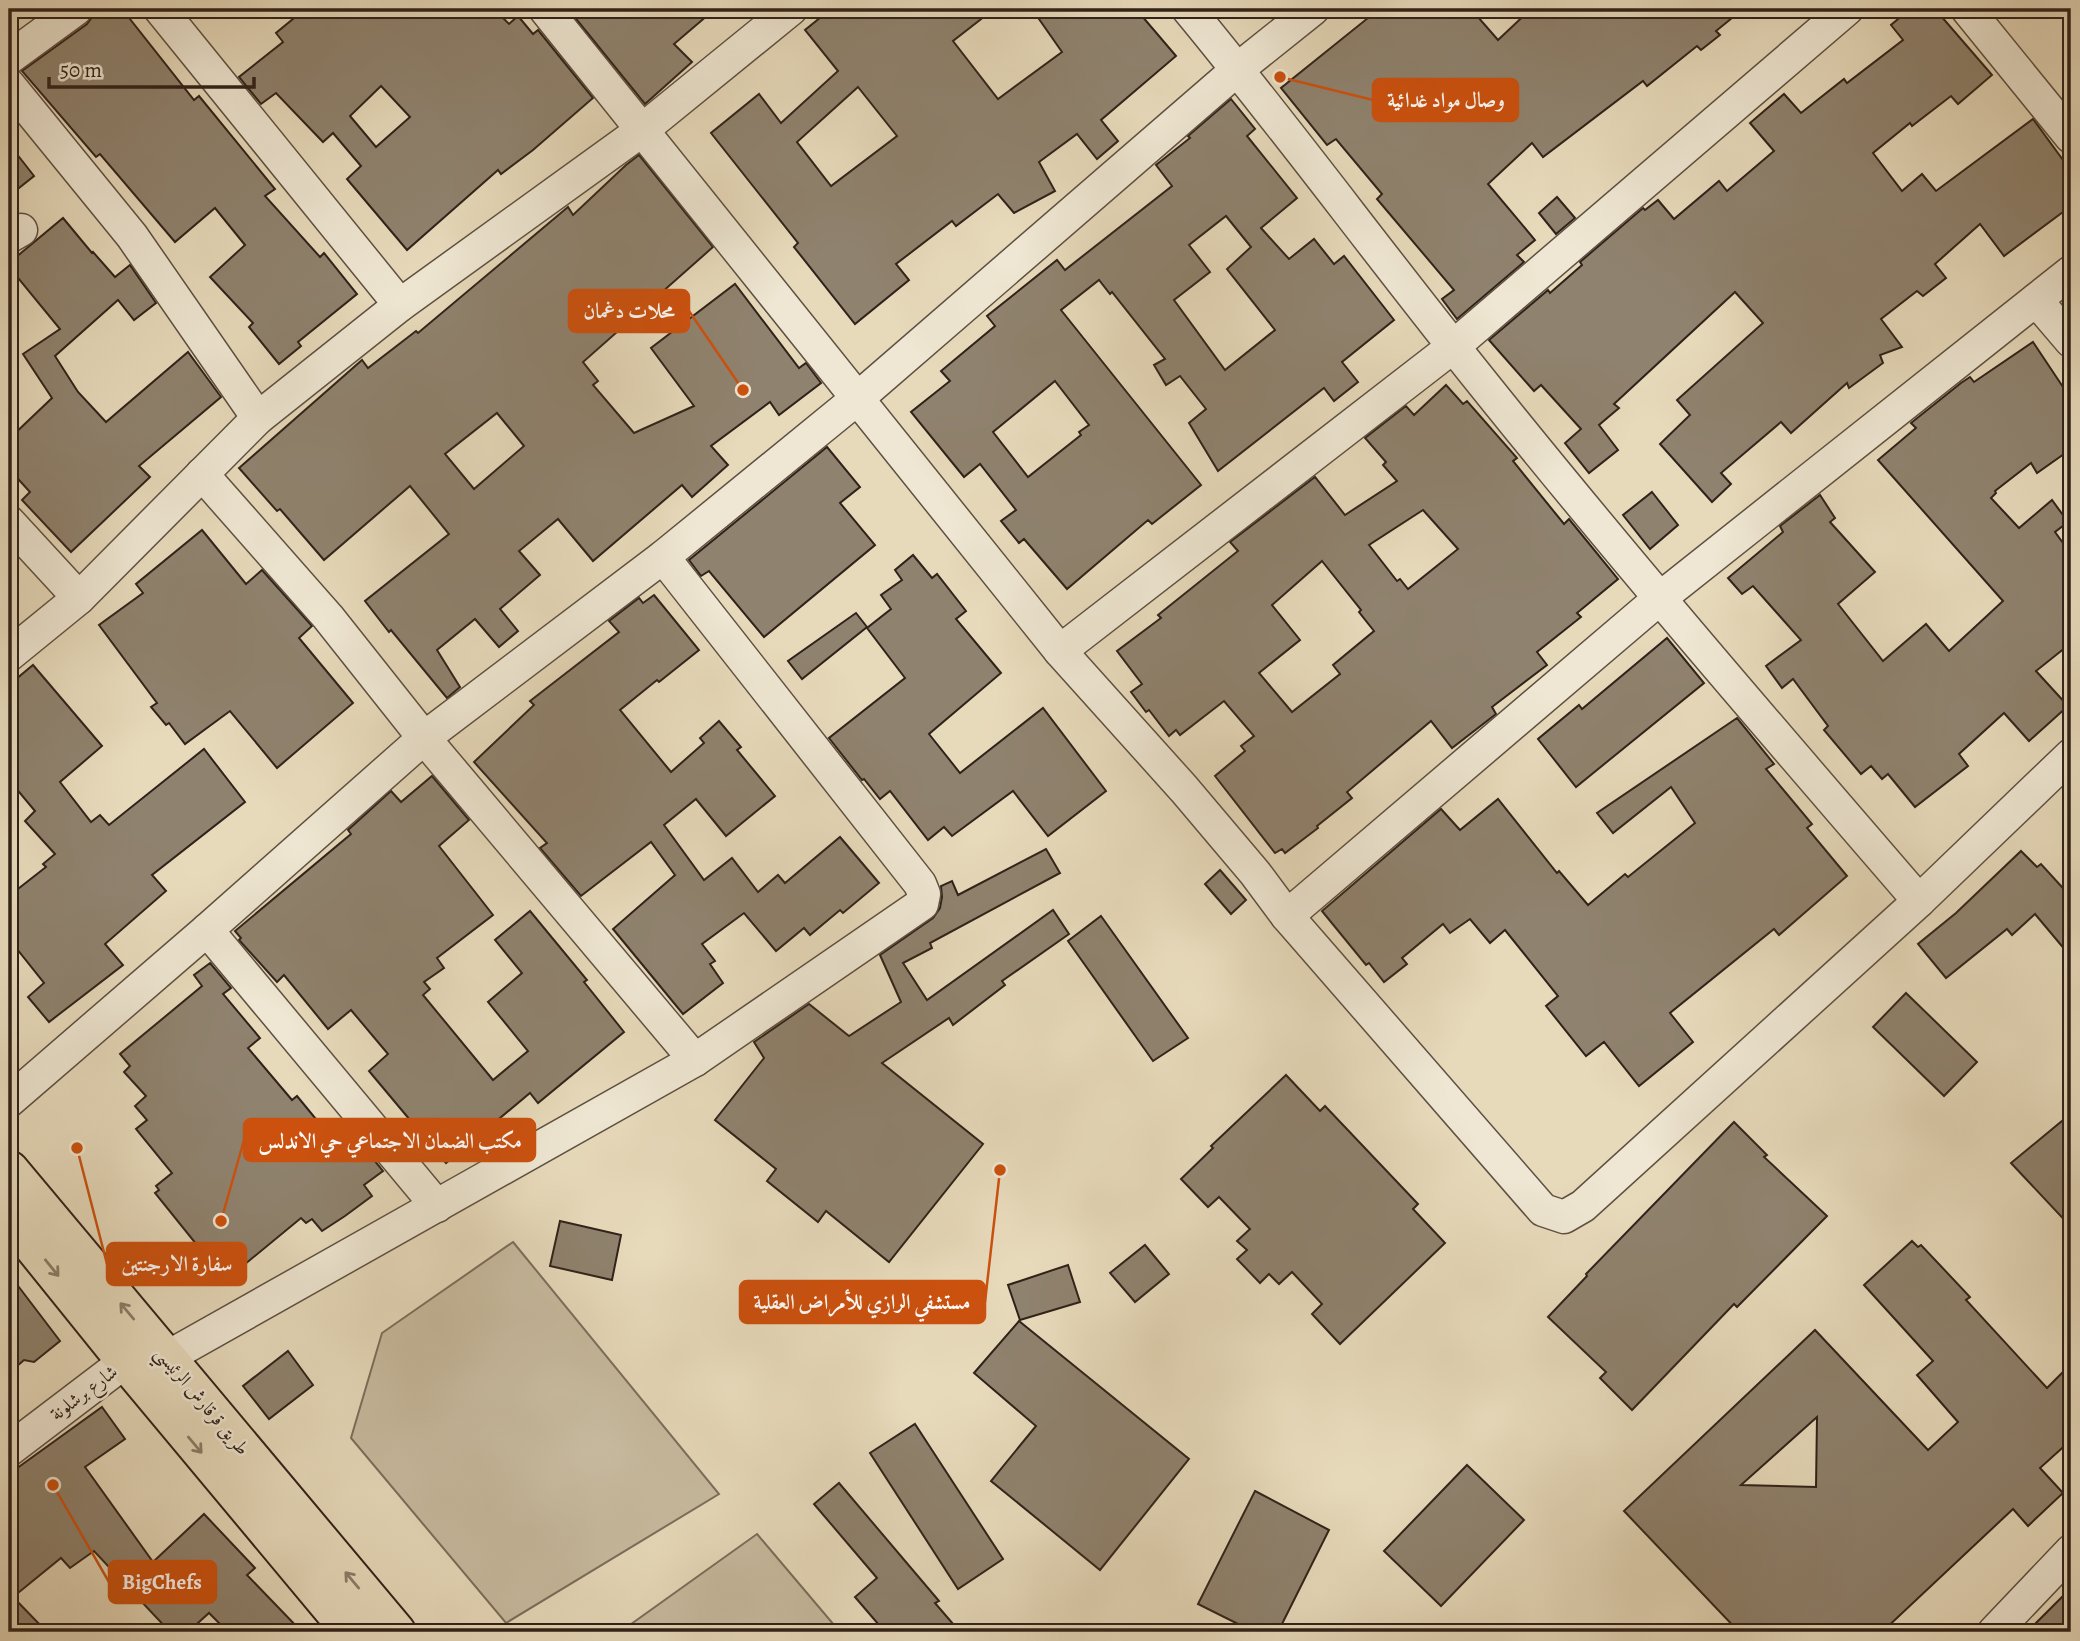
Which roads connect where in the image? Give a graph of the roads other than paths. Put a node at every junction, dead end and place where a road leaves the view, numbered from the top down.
1 (76, 9) edge
2 (160, 9) edge
3 (545, 9) edge
4 (791, 9) edge
5 (1188, 9) edge
6 (1313, 9) edge
7 (1847, 9) edge
8 (1966, 9) edge
9 (9, 58) edge
10 (1238, 69) junction
11 (9, 85) edge
12 (641, 131) junction
13 (2071, 137) edge
14 (2071, 272) edge
15 (2036, 300) junction
16 (400, 305) junction
17 (2071, 341) edge
18 (1454, 346) junction
19 (858, 398) junction
20 (258, 418) junction
21 (201, 474) junction
22 (9, 522) edge
23 (663, 556) junction
24 (79, 598) junction
25 (1659, 599) junction
26 (1060, 651) junction
27 (9, 655) edge
28 (424, 738) junction
29 (2071, 755) edge
30 (1919, 901) junction
31 (1287, 916) junction
32 (207, 930) junction
33 (695, 1060) junction
34 (9, 1101) edge
35 (9, 1170) edge
36 (437, 1206) junction
37 (9, 1216) edge
38 (166, 1358) junction
39 (126, 1361) junction
40 (9, 1450) edge
41 (2071, 1551) edge
42 (352, 1632) edge
43 (396, 1632) edge
44 (1994, 1632) edge

1 - 9 street
2 - 16 street
3 - 12 street
4 - 12 street
5 - 10 street
6 - 10 street
7 - 18 street
8 - 13 street
10 - 18 street
10 - 19 street
11 - 20 street
12 - 16 street
12 - 19 street
14 - 15 street
15 - 17 street
15 - 25 street
16 - 20 street
18 - 25 street
18 - 26 street
19 - 23 street
19 - 26 street
20 - 21 street
21 - 24 street
21 - 28 street
22 - 24 street
23 - 28 street
23 - 33 street
24 - 27 street
25 - 30 street
25 - 31 street
26 - 31 street
28 - 32 street
28 - 33 street
29 - 30 street
30 - 31 street
32 - 34 street
32 - 36 street
33 - 36 street
38 -> 35 main road, طريق قرقارش الرئيسي
36 - 38 street
37 -> 39 main road, طريق قرقارش الرئيسي
43 -> 38 main road, طريق قرقارش الرئيسي
39 - 40 street, شارع برشلونة
39 -> 42 main road, طريق قرقارش الرئيسي
41 - 44 street

